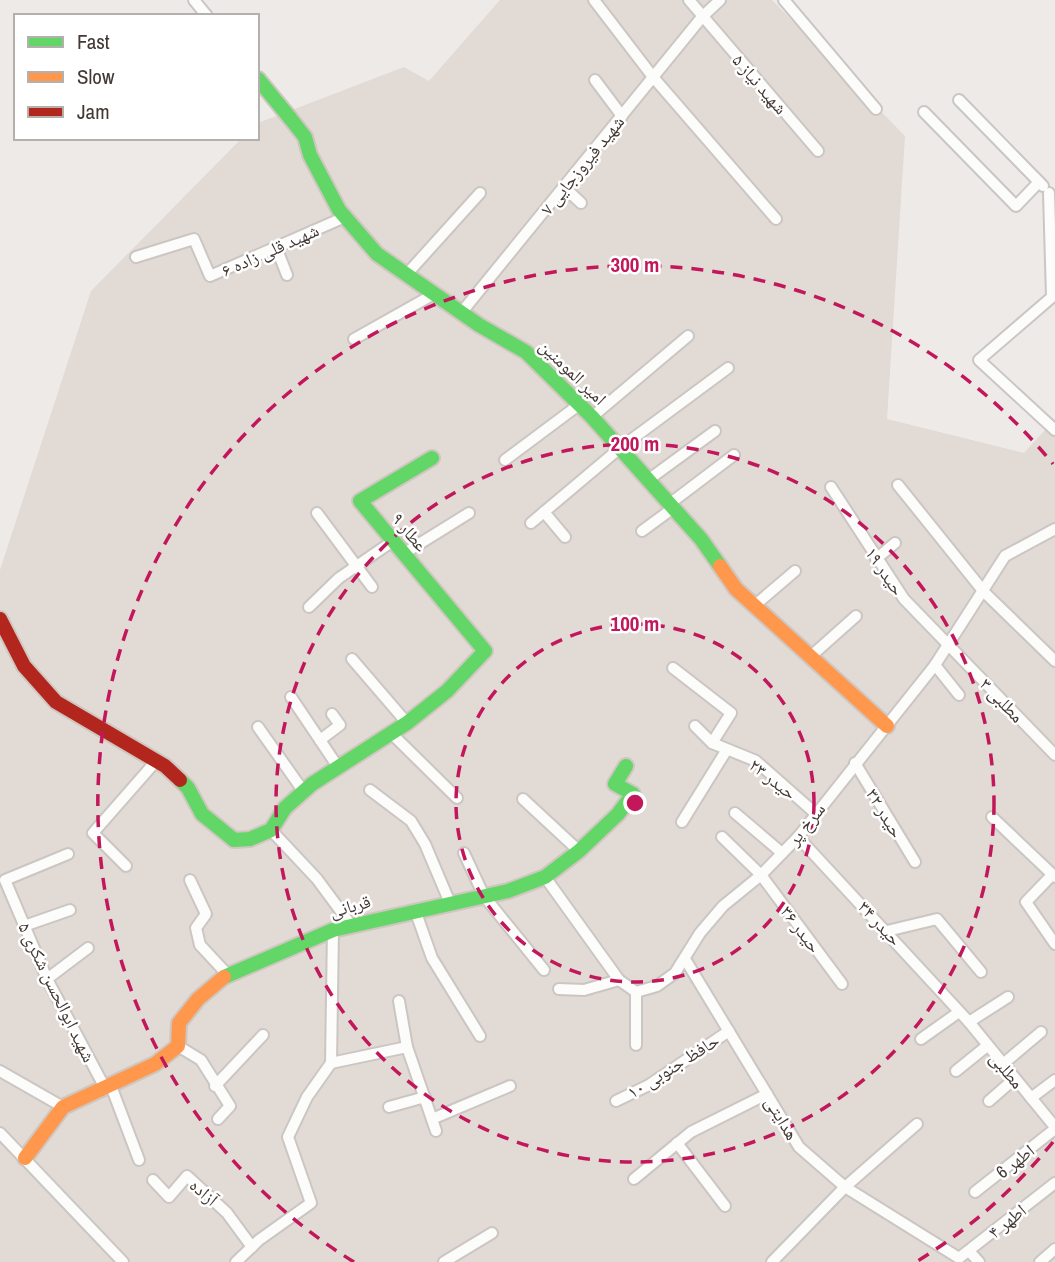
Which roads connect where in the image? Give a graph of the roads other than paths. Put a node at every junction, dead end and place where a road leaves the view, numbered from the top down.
1 (194, 0) edge
2 (594, 0) edge
3 (688, 0) edge
4 (720, 0) edge
5 (784, 0) edge
6 (205, 14) edge
7 (702, 17) junction
8 (653, 77) junction
9 (259, 79) edge
10 (595, 80) dead end
11 (959, 100) dead end
12 (876, 109) dead end
13 (924, 112) dead end
14 (622, 116) junction
15 (818, 151) dead end
16 (1039, 182) junction
17 (564, 187) junction
18 (480, 193) dead end
19 (1052, 195) edge
20 (581, 203) dead end
21 (345, 217) junction
22 (776, 219) dead end
23 (276, 247) junction
24 (136, 257) dead end
25 (287, 275) dead end
26 (407, 275) junction
27 (434, 294) junction
28 (461, 313) junction
29 (688, 336) dead end
30 (354, 339) dead end
31 (728, 368) dead end
32 (580, 404) junction
33 (592, 417) junction
34 (1055, 430) edge
35 (715, 431) dead end
36 (620, 448) junction
37 (734, 455) dead end
38 (432, 458) dead end
39 (505, 460) dead end
40 (648, 480) junction
41 (898, 485) dead end
42 (831, 488) dead end
43 (670, 507) junction
44 (544, 512) junction
45 (317, 513) dead end
46 (469, 513) dead end
47 (531, 523) dead end
48 (1055, 528) edge
49 (642, 531) dead end
50 (565, 537) dead end
51 (393, 541) junction
52 (895, 543) dead end
53 (404, 554) junction
54 (876, 559) junction
55 (357, 566) junction
56 (795, 571) dead end
57 (372, 587) dead end
58 (984, 592) junction
59 (754, 606) junction
60 (309, 607) dead end
61 (856, 616) dead end
62 (0, 619) edge
63 (950, 645) junction
64 (810, 657) junction
65 (352, 659) dead end
66 (1055, 661) edge
67 (936, 665) junction
68 (673, 668) dead end
69 (959, 695) dead end
70 (291, 697) dead end
71 (332, 714) dead end
72 (407, 723) junction
73 (695, 726) dead end
74 (887, 726) junction
75 (258, 727) dead end
76 (391, 733) junction
77 (320, 740) junction
78 (712, 743) junction
79 (726, 751) junction
80 (1055, 755) edge
81 (157, 761) junction
82 (855, 763) junction
83 (626, 766) dead end
84 (338, 767) junction
85 (370, 790) dead end
86 (304, 792) junction
87 (457, 798) dead end
88 (523, 799) dead end
89 (735, 813) dead end
90 (815, 813) junction
91 (992, 817) dead end
92 (682, 822) dead end
93 (271, 830) junction
94 (722, 837) dead end
95 (798, 837) junction
96 (579, 851) junction
97 (464, 853) dead end
98 (782, 853) junction
99 (68, 854) dead end
100 (915, 862) dead end
101 (126, 866) dead end
102 (761, 875) junction
103 (1054, 876) edge
104 (545, 877) junction
105 (190, 880) dead end
106 (484, 896) junction
107 (450, 903) junction
108 (70, 910) dead end
109 (415, 910) junction
110 (351, 925) junction
111 (24, 926) junction
112 (333, 930) junction
113 (887, 930) junction
114 (1055, 944) edge
115 (88, 948) dead end
116 (685, 959) junction
117 (544, 970) dead end
118 (981, 972) dead end
119 (227, 974) junction
120 (47, 979) junction
121 (619, 980) junction
122 (842, 984) dead end
123 (559, 989) dead end
124 (636, 992) junction
125 (1007, 997) dead end
126 (399, 1001) dead end
127 (959, 1012) junction
128 (968, 1022) junction
129 (729, 1031) junction
130 (1041, 1032) dead end
131 (262, 1035) dead end
132 (480, 1036) dead end
133 (921, 1039) dead end
134 (636, 1045) dead end
135 (178, 1046) junction
136 (987, 1046) junction
137 (407, 1047) junction
138 (331, 1063) junction
139 (1003, 1064) junction
140 (0, 1071) edge
141 (956, 1071) dead end
142 (1013, 1080) junction
143 (1055, 1080) edge
144 (215, 1086) junction
145 (510, 1086) dead end
146 (108, 1087) junction
147 (767, 1094) junction
148 (425, 1097) junction
149 (1031, 1098) junction
150 (616, 1101) dead end
151 (989, 1101) dead end
152 (62, 1107) junction
153 (389, 1107) dead end
154 (218, 1119) dead end
155 (432, 1119) junction
156 (917, 1124) dead end
157 (1055, 1128) edge
158 (436, 1131) dead end
159 (1, 1137) edge
160 (677, 1143) junction
161 (25, 1158) junction
162 (139, 1160) dead end
163 (634, 1179) dead end
164 (153, 1180) dead end
165 (1055, 1183) edge
166 (845, 1187) junction
167 (975, 1192) dead end
168 (725, 1206) dead end
169 (492, 1233) dead end
170 (252, 1247) junction
171 (1055, 1249) edge
172 (969, 1251) junction
173 (959, 1258) joint
174 (123, 1262) edge
175 (236, 1262) edge
176 (444, 1262) edge
177 (772, 1262) edge
178 (979, 1262) edge
179 (1040, 1262) edge

1 - 6 street
2 - 8 street
3 - 7 street, شهید نیاز ۵
4 - 7 street, شهید فیروزجایی ۷
5 - 12 street
7 - 8 street, شهید فیروزجایی ۷
7 - 15 street, شهید نیاز ۵
8 - 14 street, شهید فیروزجایی ۷
8 - 22 street
9 - 21 main road, امیر المومنین
10 - 14 street
11 - 16 street
13 - 16 street
14 - 17 street, شهید فیروزجایی ۷
16 - 19 street
17 - 20 street
17 - 28 street, شهید فیروزجایی ۷
18 - 26 street
19 - 34 street
21 - 23 street, شهید قلی زاده ۶
21 - 26 main road, امیر المومنین
23 - 24 street, شهید قلی زاده ۶
23 - 25 street
26 - 27 main road, امیر المومنین
27 - 28 main road, امیر المومنین
27 - 30 street
28 - 32 main road, امیر المومنین
29 - 33 street
31 - 36 street
32 - 33 main road, امیر المومنین
32 - 39 street
33 - 36 main road, امیر المومنین
35 - 40 street
36 - 40 main road, امیر المومنین
36 - 44 street
37 - 43 street
38 - 51 main road, عطار ۹
40 - 43 main road, امیر المومنین
41 - 58 street
42 - 54 street, حیدر ۱۹
43 - 49 street
43 - 59 main road, امیر المومنین
44 - 47 street
44 - 50 street
45 - 55 street
46 - 53 street
48 - 58 street, سرخ پر
51 - 53 main road, عطار ۹
51 - 55 street
52 - 54 street
53 - 72 main road, عطار ۹
54 - 63 street, حیدر ۱۹
55 - 57 street
55 - 60 street
56 - 59 street
58 - 63 street, سرخ پر
58 - 66 street
59 - 64 main road, امیر المومنین
61 - 64 street
62 - 81 main road
63 - 67 street, سرخ پر
63 - 80 street, مطلبی ۳
64 - 74 main road, امیر المومنین
65 - 72 street
67 - 69 street
67 - 74 street, سرخ پر
68 - 78 street
70 - 77 street
71 - 77 street
72 - 76 main road
73 - 78 street, حیدر ۲۳
74 - 82 street, سرخ پر
75 - 86 street
76 - 84 main road
76 - 87 street
77 - 84 street
78 - 79 street, حیدر ۲۳
79 - 90 street, حیدر ۲۳
79 - 92 street
81 - 93 main road
81 - 101 street
82 - 90 street, سرخ پر
82 - 100 street, حیدر ۳۲
83 - 96 main road, قربانی
84 - 86 main road
85 - 107 street
86 - 93 main road
88 - 96 street
89 - 98 street
90 - 95 street, سرخ پر
91 - 103 street
93 - 110 street
94 - 102 street, حیدر ۳۶
95 - 98 street, سرخ پر
95 - 113 street, حیدر ۳۴
96 - 104 main road, قربانی
97 - 106 street
98 - 102 street, سرخ پر
99 - 111 street, شهید ابوالحسن شکری ۵
102 - 116 street, سرخ پر
102 - 122 street, حیدر ۳۶
103 - 114 street
104 - 106 main road, قربانی
104 - 121 street
105 - 119 street
106 - 107 main road, قربانی
106 - 117 street
107 - 109 main road, قربانی
108 - 111 street
109 - 110 main road, قربانی
109 - 132 street
110 - 112 main road, قربانی
111 - 120 street, شهید ابوالحسن شکری ۵
112 - 119 main road, قربانی
112 - 138 street
113 - 118 street
113 - 127 street, حیدر ۳۴
115 - 120 street
116 - 124 street, سرخ پر
116 - 129 street, هدایتی
119 - 135 main road, قربانی
120 - 146 street, شهید ابوالحسن شکری ۵
121 - 123 street
121 - 124 street
124 - 134 street
125 - 128 street
126 - 137 street
127 - 128 street, مطلبی
127 - 133 street
128 - 136 street, مطلبی
129 - 147 street, هدایتی
129 - 150 street, حافظ جنوبی ۱۰
130 - 139 street
131 - 144 street
135 - 144 street
135 - 146 main road
136 - 139 street, مطلبی
136 - 141 street
137 - 138 street
137 - 148 street
138 - 170 street
139 - 142 street, مطلبی
140 - 152 street
142 - 149 street, مطلبی
142 - 151 street
143 - 149 street
144 - 154 street
145 - 155 street
146 - 152 main road
146 - 162 street, شهید ابوالحسن شکری ۵
147 - 160 street
147 - 166 street, هدایتی
148 - 153 street
148 - 155 street
149 - 157 street, مطلبی
152 - 161 main road
155 - 158 street
156 - 166 street
157 - 167 street, اطهر 6
159 - 161 street
160 - 163 street
160 - 168 street
161 - 174 street
164 - 170 street, آزاده
165 - 172 street, اطهر ۴
166 - 173 street, هدایتی
166 - 177 street
169 - 176 street
170 - 175 street
171 - 179 street
172 - 173 street, اطهر ۴
172 - 178 street

